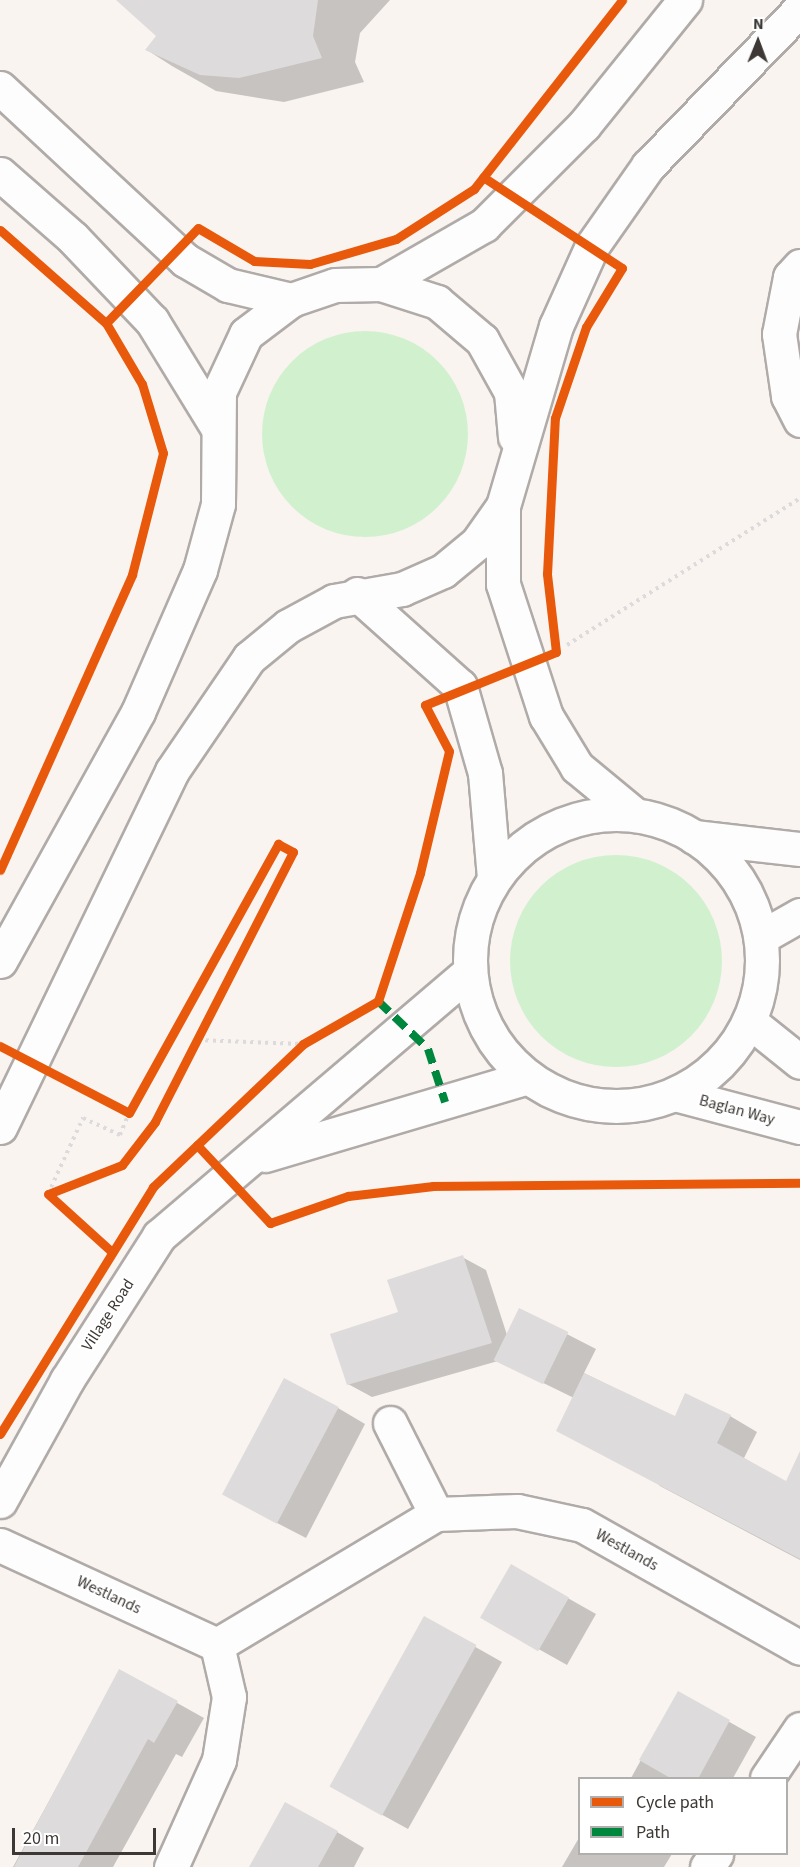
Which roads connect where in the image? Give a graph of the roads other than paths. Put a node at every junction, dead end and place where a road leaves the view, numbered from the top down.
1 (685, 0) edge
2 (800, 9) edge
3 (0, 88) edge
4 (0, 174) edge
5 (800, 266) edge
6 (381, 284) junction
7 (291, 300) junction
8 (800, 420) edge
9 (215, 424) junction
10 (517, 451) junction
11 (502, 506) junction
12 (357, 594) junction
13 (635, 815) junction
14 (694, 837) junction
15 (800, 849) edge
16 (494, 878) junction
17 (800, 915) edge
18 (760, 937) junction
19 (0, 961) edge
20 (470, 972) junction
21 (749, 1021) junction
22 (800, 1062) edge
23 (528, 1077) junction
24 (675, 1094) junction
25 (0, 1127) edge
26 (800, 1127) edge
27 (254, 1159) junction
28 (390, 1423) dead end
29 (0, 1502) edge
30 (436, 1514) junction
31 (0, 1545) edge
32 (217, 1645) junction
33 (800, 1648) edge
34 (800, 1729) edge
35 (767, 1777) edge
36 (171, 1867) edge

1 - 6 street
2 - 10 street
3 - 7 street
4 - 9 street
5 - 8 street
6 - 7 street
6 - 10 street
7 - 9 street
9 - 19 street
10 - 11 street
11 - 12 street
11 - 13 street
12 - 16 street
12 - 25 street
13 - 14 street
13 - 16 street
14 - 15 street
14 - 18 street
16 - 20 street
17 - 18 street
18 - 21 street
20 - 23 street
20 - 27 street, Village Road
21 - 22 street
21 - 24 street
23 - 24 street
23 - 27 street, Village Road
24 - 26 street, Baglan Way
27 - 29 street, Village Road
28 - 30 street
30 - 32 street, Westlands
30 - 33 street, Westlands
31 - 32 street, Westlands
32 - 36 street
34 - 35 street

